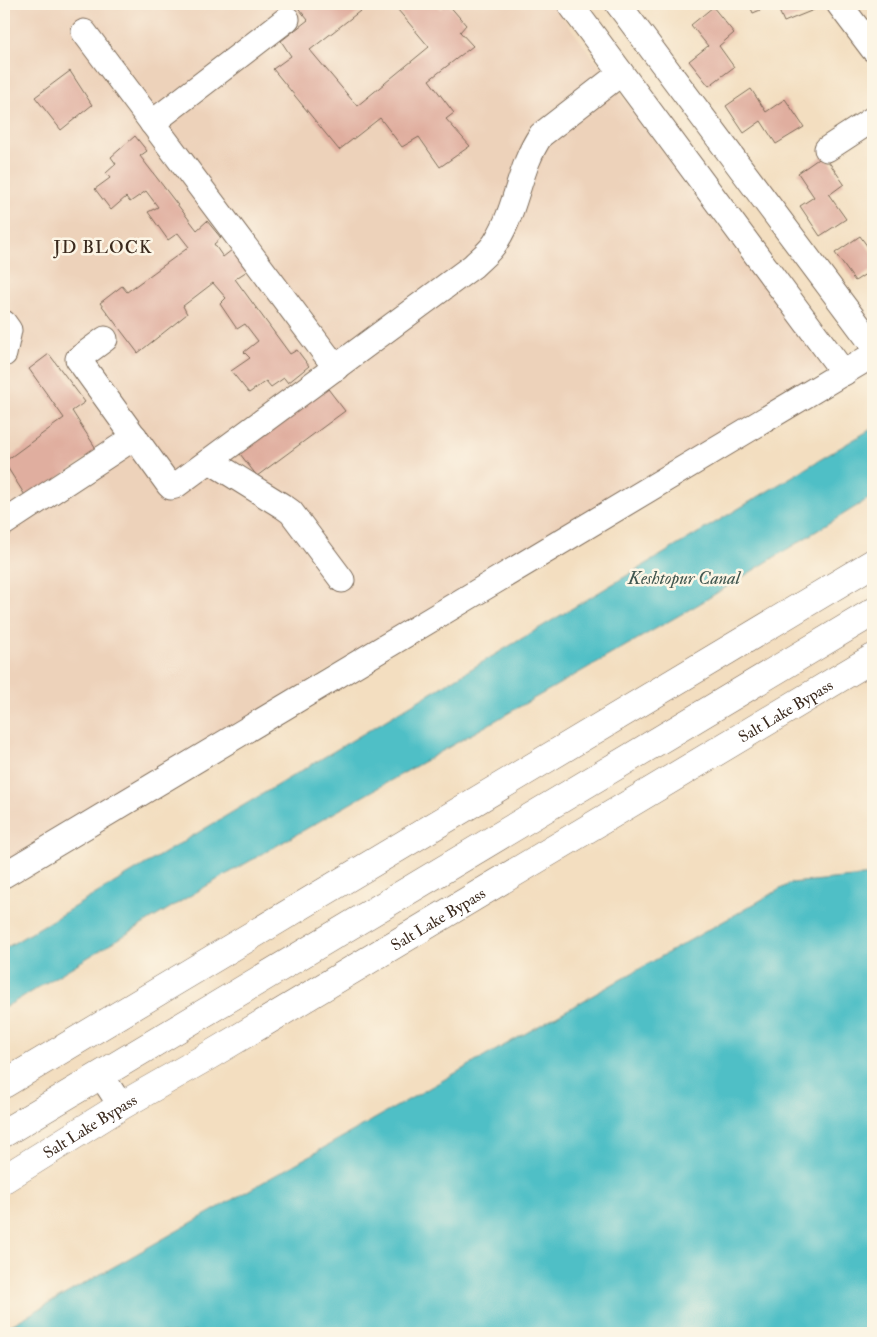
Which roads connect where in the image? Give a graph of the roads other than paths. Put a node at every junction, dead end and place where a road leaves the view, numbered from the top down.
1 (570, 4) edge
2 (618, 4) edge
3 (839, 4) edge
4 (287, 19) dead end
5 (84, 32) dead end
6 (873, 49) edge
7 (622, 73) junction
8 (873, 119) edge
9 (152, 123) junction
10 (711, 129) junction
11 (827, 149) dead end
12 (678, 151) junction
13 (4, 323) edge
14 (105, 339) dead end
15 (873, 346) edge
16 (4, 354) edge
17 (873, 355) edge
18 (336, 368) junction
19 (844, 373) junction
20 (135, 437) junction
21 (210, 461) junction
22 (4, 523) edge
23 (873, 563) edge
24 (342, 580) dead end
25 (873, 612) edge
26 (873, 658) edge
27 (4, 875) edge
28 (101, 1075) junction
29 (4, 1084) edge
30 (121, 1106) junction
31 (4, 1132) edge
32 (4, 1179) edge

1 - 7 street
2 - 10 street
3 - 6 street
4 - 9 street
5 - 9 street
7 - 12 street
7 - 18 street
8 - 11 street
9 - 18 street
10 - 12 street
10 - 15 street
12 - 19 street
13 - 16 street
14 - 20 street
17 - 19 street
18 - 21 street
19 - 27 street
20 - 21 street
20 - 22 street
21 - 24 street
23 - 29 main road
25 - 28 main road
26 - 30 main road, Salt Lake Bypass
28 - 30 street
28 - 31 main road
30 - 32 main road, Salt Lake Bypass

